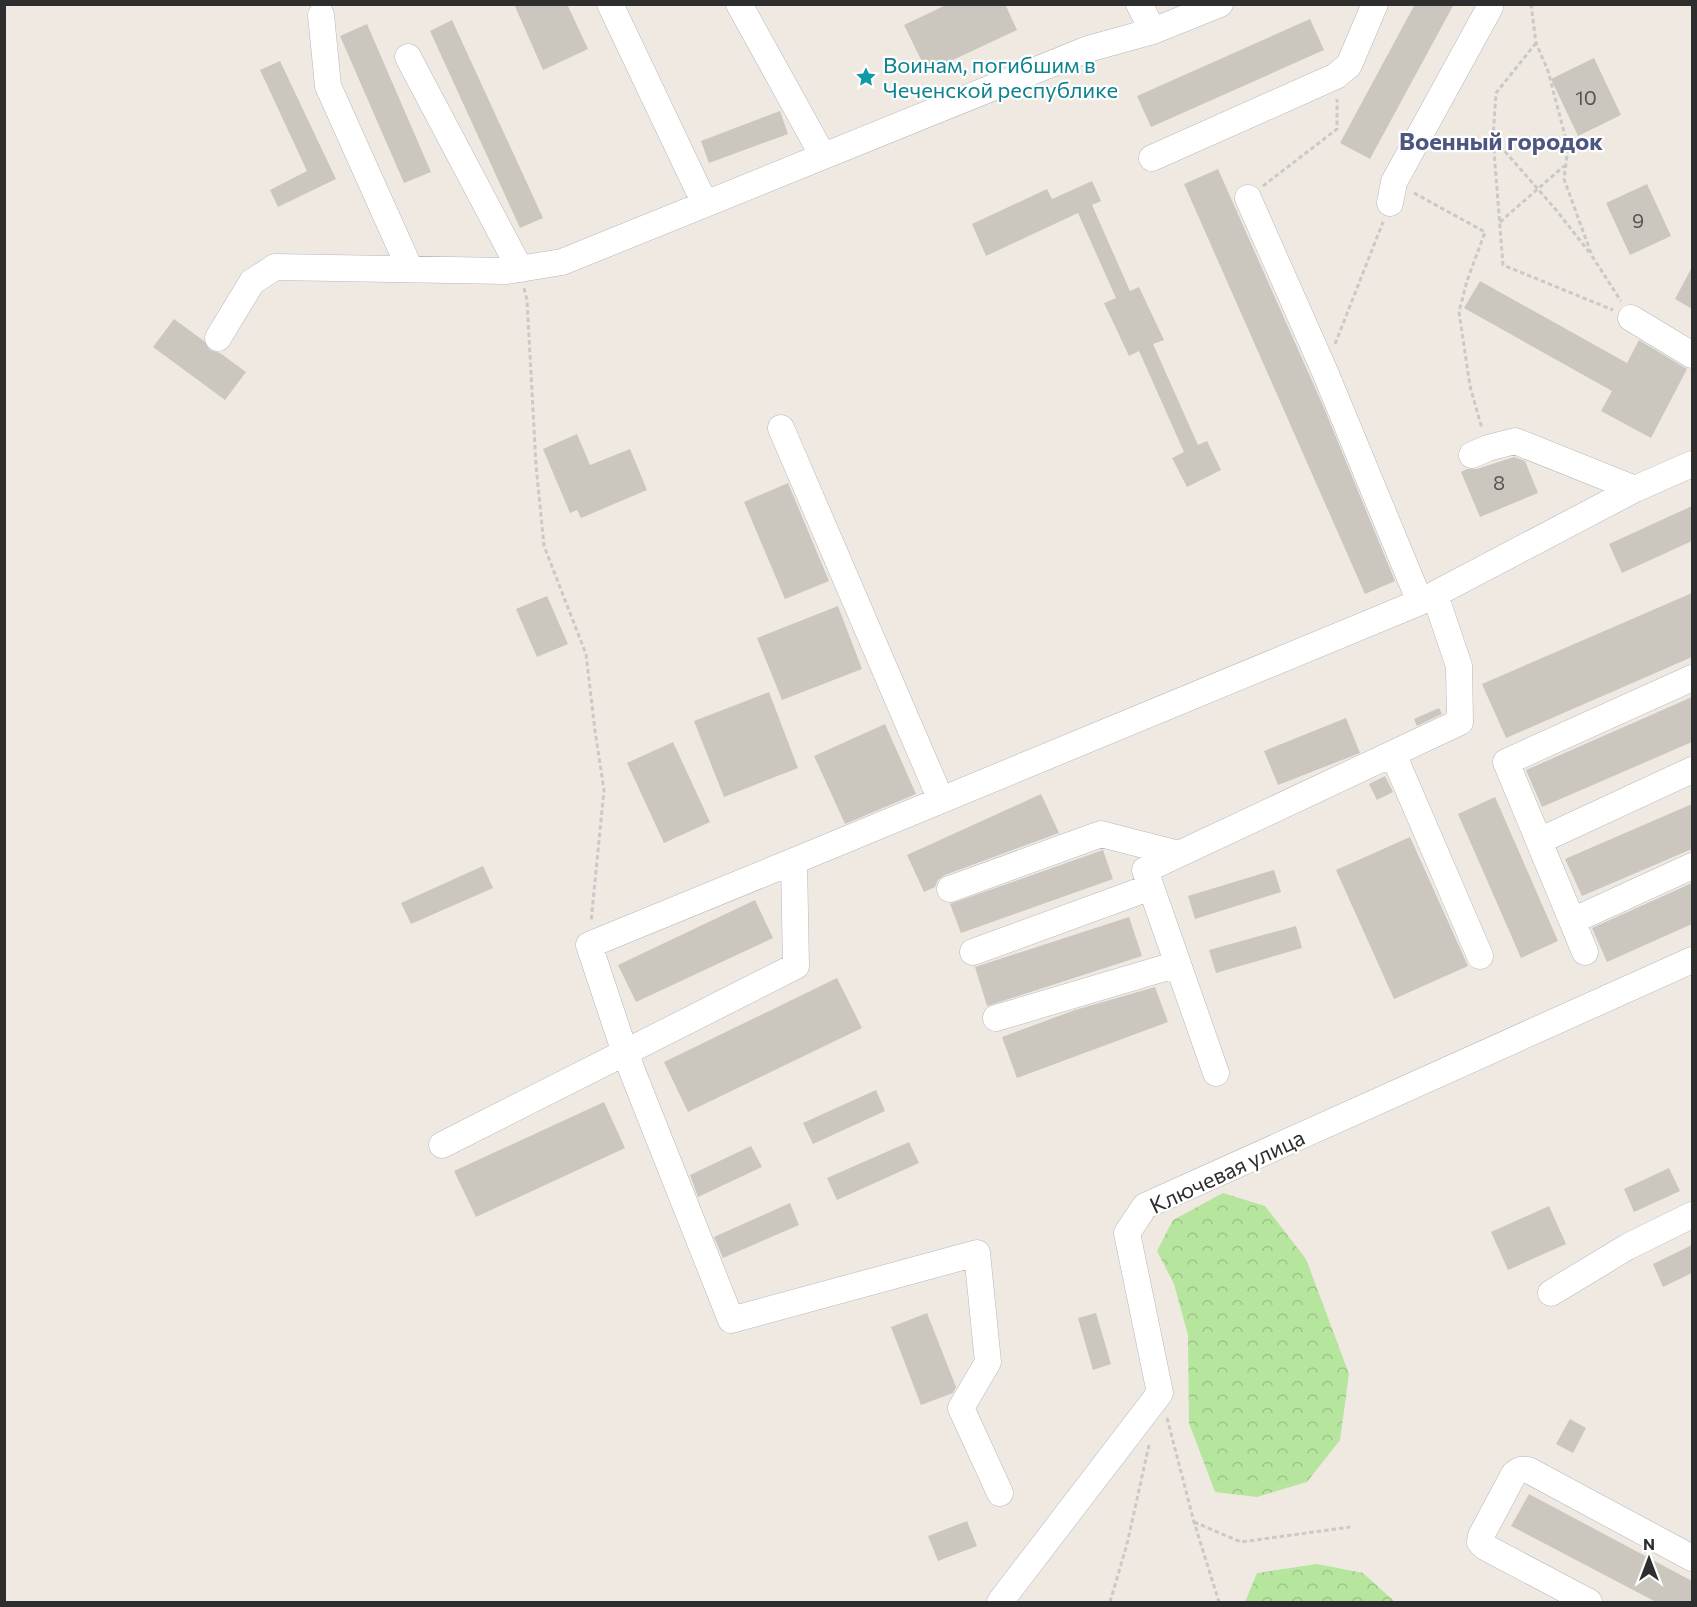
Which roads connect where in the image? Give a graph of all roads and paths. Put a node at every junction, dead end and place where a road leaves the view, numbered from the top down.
1 (610, 4) edge
2 (739, 4) edge
3 (1138, 4) edge
4 (1220, 4) edge
5 (1375, 4) edge
6 (1489, 4) edge
7 (1531, 4) edge
8 (321, 15) dead end
9 (1153, 31) junction
10 (1536, 43) junction
11 (408, 57) dead end
12 (1336, 76) junction
13 (1494, 139) junction
14 (823, 156) junction
15 (1152, 158) dead end
16 (1566, 165) junction
17 (1537, 190) junction
18 (1392, 192) junction
19 (1248, 198) joint
20 (705, 204) junction
21 (1500, 222) junction
22 (1592, 256) junction
23 (410, 269) junction
24 (520, 269) junction
25 (1631, 318) junction
26 (218, 338) dead end
27 (1692, 355) edge
28 (1324, 372) junction
29 (781, 428) dead end
30 (1480, 452) joint
31 (1692, 464) edge
32 (1635, 489) junction
33 (1427, 598) junction
34 (1692, 678) edge
35 (1392, 754) junction
36 (1692, 770) edge
37 (941, 800) junction
38 (1539, 841) junction
39 (1179, 854) junction
40 (794, 861) junction
41 (1692, 866) edge
42 (1151, 887) junction
43 (950, 889) dead end
44 (1572, 921) junction
45 (589, 945) junction
46 (973, 952) dead end
47 (1585, 952) dead end
48 (1480, 956) dead end
49 (1692, 960) edge
50 (1178, 964) junction
51 (996, 1018) dead end
52 (625, 1053) junction
53 (1216, 1073) dead end
54 (442, 1145) dead end
55 (1692, 1215) edge
56 (1551, 1293) dead end
57 (1160, 1393) junction
58 (1150, 1440) dead end
59 (999, 1493) dead end
60 (1194, 1522) junction
61 (1350, 1527) dead end
62 (1692, 1558) edge
63 (1000, 1602) edge
64 (1110, 1602) edge
65 (1219, 1602) edge
66 (1589, 1602) edge

1 - 20 street
2 - 14 street
3 - 9 street
4 - 9 street
5 - 12 street
6 - 18 street
7 - 10 path
8 - 23 street
9 - 14 street
10 - 13 path
10 - 16 path
11 - 24 street
12 - 15 street
12 - 19 path
13 - 17 path
13 - 21 path
14 - 20 street
16 - 17 path
16 - 22 path
17 - 21 path
17 - 22 path
18 - 28 path
18 - 30 path
19 - 28 street
20 - 24 street
21 - 25 path
22 - 25 path
23 - 24 street
23 - 26 street
24 - 45 path
25 - 27 street
28 - 33 street
29 - 37 street
30 - 32 street
31 - 32 street
32 - 33 street
33 - 35 street
33 - 37 street
34 - 38 street
35 - 39 street
35 - 48 street
36 - 38 street
37 - 40 street
38 - 44 street
39 - 42 street
39 - 43 street
40 - 45 street
40 - 52 street
41 - 44 street
42 - 46 street
42 - 50 street
44 - 47 street
45 - 52 street
49 - 57 street, Ключевая улица
50 - 51 street
50 - 53 street
52 - 54 street
52 - 59 street
55 - 56 street
57 - 60 path
57 - 63 street
58 - 64 path
60 - 61 path
60 - 65 path
62 - 66 street

